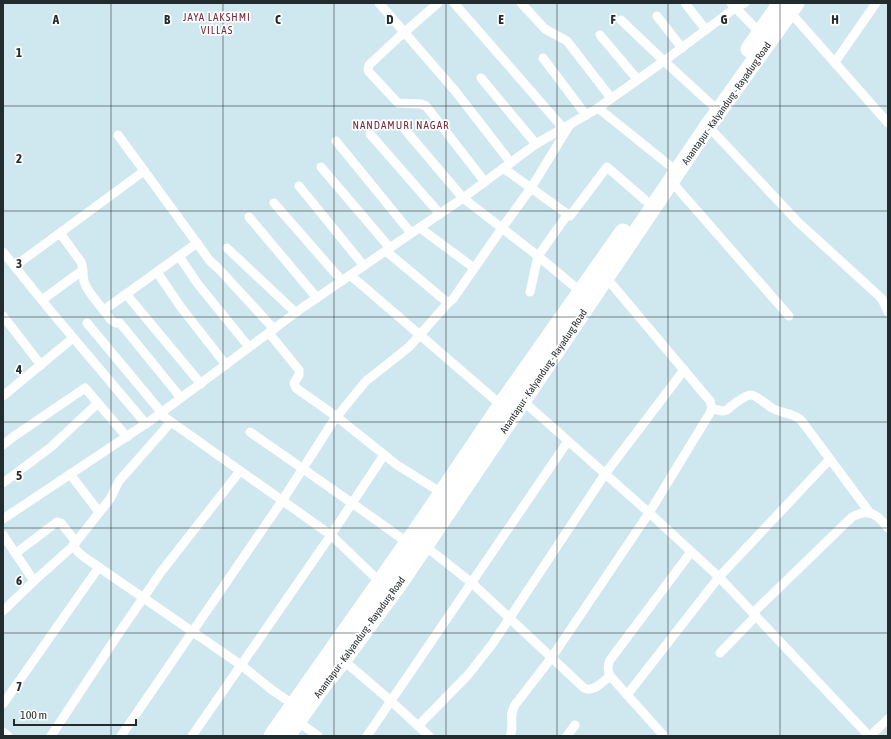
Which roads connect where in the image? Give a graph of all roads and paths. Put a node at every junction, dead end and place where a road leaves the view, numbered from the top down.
1 (379, 3) edge
2 (438, 3) edge
3 (454, 3) edge
4 (521, 3) edge
5 (685, 3) edge
6 (745, 3) edge
7 (876, 3) edge
8 (733, 6) edge
9 (789, 6) edge
10 (657, 16) dead end
11 (621, 20) dead end
12 (706, 30) junction
13 (404, 32) junction
14 (760, 33) junction
15 (600, 35) dead end
16 (682, 48) junction
17 (543, 58) dead end
18 (664, 61) junction
19 (835, 62) junction
20 (481, 78) dead end
21 (637, 79) junction
22 (611, 98) junction
23 (711, 104) junction
24 (598, 108) junction
25 (586, 115) junction
26 (888, 122) edge
27 (401, 125) dead end
28 (566, 126) junction
29 (708, 126) junction
30 (370, 134) dead end
31 (118, 135) dead end
32 (336, 141) dead end
33 (536, 144) junction
34 (507, 165) junction
35 (321, 167) dead end
36 (144, 171) junction
37 (670, 173) junction
38 (485, 182) junction
39 (299, 186) dead end
40 (531, 188) junction
41 (463, 198) junction
42 (645, 200) junction
43 (274, 203) dead end
44 (440, 214) junction
45 (568, 214) junction
46 (249, 217) dead end
47 (420, 228) junction
48 (502, 228) junction
49 (60, 233) junction
50 (411, 233) junction
51 (196, 243) junction
52 (227, 248) dead end
53 (388, 250) junction
54 (3, 252) edge
55 (179, 256) junction
56 (538, 256) junction
57 (15, 266) junction
58 (364, 266) junction
59 (474, 268) junction
60 (83, 270) junction
61 (157, 272) junction
62 (602, 272) junction
63 (350, 276) junction
64 (342, 281) junction
65 (530, 292) dead end
66 (581, 292) junction
67 (126, 294) junction
68 (317, 298) junction
69 (42, 300) junction
70 (448, 303) junction
71 (104, 310) junction
72 (888, 312) edge
73 (296, 313) junction
74 (3, 316) edge
75 (788, 316) dead end
76 (87, 323) dead end
77 (272, 331) junction
78 (420, 335) junction
79 (73, 338) junction
80 (249, 348) junction
81 (41, 364) junction
82 (226, 365) junction
83 (684, 370) junction
84 (201, 384) junction
85 (4, 394) edge
86 (181, 398) junction
87 (523, 401) junction
88 (98, 403) junction
89 (501, 405) junction
90 (712, 409) junction
91 (161, 413) junction
92 (336, 417) junction
93 (171, 422) junction
94 (146, 424) junction
95 (250, 432) dead end
96 (126, 437) junction
97 (568, 441) junction
98 (3, 445) edge
99 (384, 455) junction
100 (830, 459) junction
101 (303, 469) junction
102 (240, 471) junction
103 (70, 474) junction
104 (605, 474) junction
105 (3, 483) edge
106 (442, 493) junction
107 (282, 501) junction
108 (352, 503) junction
109 (99, 512) junction
110 (649, 513) junction
111 (870, 513) junction
112 (3, 519) edge
113 (888, 528) edge
114 (3, 535) edge
115 (331, 535) junction
116 (75, 543) junction
117 (408, 543) junction
118 (424, 546) junction
119 (691, 552) junction
120 (16, 553) junction
121 (99, 567) junction
122 (719, 577) junction
123 (34, 581) junction
124 (380, 582) junction
125 (472, 583) junction
126 (144, 597) junction
127 (3, 611) edge
128 (754, 615) junction
129 (510, 619) junction
130 (193, 632) junction
131 (720, 653) dead end
132 (552, 658) junction
133 (343, 660) junction
134 (241, 665) junction
135 (610, 676) junction
136 (627, 695) junction
137 (391, 701) junction
138 (3, 704) edge
139 (294, 705) junction
140 (888, 719) edge
141 (297, 721) junction
142 (575, 725) dead end
143 (418, 726) junction
144 (3, 732) edge
145 (8, 736) edge
146 (51, 736) edge
147 (121, 736) edge
148 (192, 736) edge
149 (272, 736) edge
150 (287, 736) edge
151 (318, 736) edge
152 (367, 736) edge
153 (429, 736) edge
154 (510, 736) edge
155 (567, 736) edge
156 (664, 736) edge
157 (869, 736) edge

1 - 13 street
2 - 13 street
3 - 28 street
4 - 22 street
5 - 12 street
6 - 8 street
7 - 19 street
8 - 12 street
8 - 14 street
9 - 14 highway, Anantapur - Kalyandurg - Rayadurg Road
9 - 19 street
9 - 29 highway, Anantapur - Kalyandurg - Rayadurg Road
10 - 16 street
11 - 18 street
12 - 16 street
13 - 34 street
13 - 38 street
14 - 23 highway, Anantapur - Kalyandurg - Rayadurg Road
15 - 21 street
16 - 18 street
17 - 25 street
18 - 21 street
18 - 23 street
19 - 26 street
20 - 33 street
21 - 22 street
22 - 24 street
23 - 37 highway, Anantapur - Kalyandurg - Rayadurg Road
24 - 25 street
24 - 37 street
25 - 28 street
27 - 41 street
28 - 33 street
28 - 40 street
29 - 37 highway, Anantapur - Kalyandurg - Rayadurg Road
29 - 72 street
30 - 44 street
31 - 36 street
32 - 50 street
33 - 34 street
34 - 38 street
34 - 40 street
35 - 53 street
36 - 49 street
36 - 51 street
37 - 42 highway, Anantapur - Kalyandurg - Rayadurg Road
37 - 62 highway, Anantapur - Kalyandurg - Rayadurg Road
37 - 75 street
38 - 41 street
39 - 58 street
40 - 45 street
40 - 48 street
41 - 44 street
41 - 48 street
42 - 45 street
42 - 62 highway, Anantapur - Kalyandurg - Rayadurg Road
43 - 64 street
44 - 47 street
45 - 56 street
46 - 68 street
47 - 50 street
47 - 59 street
48 - 56 street
48 - 59 street
49 - 57 street
49 - 60 street
50 - 53 street
51 - 55 street
51 - 77 street
52 - 73 street
53 - 58 street
53 - 70 street
54 - 57 street
55 - 61 street
55 - 80 street
56 - 65 street
56 - 66 street
57 - 69 street
58 - 63 street
59 - 70 street
60 - 69 street
60 - 71 street
61 - 67 street
61 - 82 street
62 - 66 highway, Anantapur - Kalyandurg - Rayadurg Road
62 - 83 street
62 - 87 highway, Anantapur - Kalyandurg - Rayadurg Road
63 - 64 street
63 - 78 street
64 - 68 street
66 - 89 highway, Anantapur - Kalyandurg - Rayadurg Road
67 - 71 street
67 - 84 street
68 - 73 street
69 - 79 street
70 - 78 street
71 - 86 street
73 - 77 street
74 - 81 street
76 - 91 street
77 - 80 street
77 - 92 street
78 - 89 street
78 - 92 street
79 - 81 street
79 - 94 street
80 - 82 street
81 - 85 street
82 - 84 street
83 - 90 street
83 - 104 street
84 - 86 street
86 - 91 street
87 - 97 street
87 - 118 highway, Anantapur - Kalyandurg - Rayadurg Road
88 - 96 street
88 - 98 street
88 - 105 street
89 - 106 highway, Anantapur - Kalyandurg - Rayadurg Road
90 - 100 street
90 - 110 street
91 - 93 street
91 - 94 street
92 - 99 street
92 - 101 street
93 - 102 street
93 - 109 street
94 - 96 street
95 - 101 street
96 - 103 street
97 - 104 street
97 - 125 street
99 - 106 street
99 - 108 street
100 - 111 street
100 - 122 street
101 - 107 street
101 - 108 street
102 - 107 street
102 - 126 street
103 - 109 street
103 - 112 street
104 - 110 street
104 - 129 street
106 - 117 highway, Anantapur - Kalyandurg - Rayadurg Road
107 - 115 street
107 - 130 street
108 - 115 street
108 - 117 street
109 - 116 street
110 - 119 street
110 - 132 street
111 - 113 street
111 - 128 street
114 - 120 street
115 - 124 street
115 - 134 street
116 - 120 street
116 - 121 street
116 - 123 street
117 - 124 highway, Anantapur - Kalyandurg - Rayadurg Road
118 - 125 street
118 - 133 highway, Anantapur - Kalyandurg - Rayadurg Road
119 - 122 street
119 - 135 street
120 - 123 street
121 - 126 street
121 - 138 street
122 - 128 street
122 - 136 street
123 - 127 street
124 - 139 highway, Anantapur - Kalyandurg - Rayadurg Road
125 - 129 street
125 - 137 street
126 - 130 street
126 - 146 street
128 - 131 street
128 - 157 street
129 - 132 street
129 - 143 street
130 - 134 street
130 - 147 street
132 - 135 street
132 - 154 street
133 - 137 street
133 - 141 highway, Anantapur - Kalyandurg - Rayadurg Road
134 - 139 street
134 - 148 street
135 - 136 street
136 - 156 street
137 - 143 street
137 - 152 street
139 - 149 highway, Anantapur - Kalyandurg - Rayadurg Road
140 - 157 street
141 - 150 highway, Anantapur - Kalyandurg - Rayadurg Road
141 - 151 street
142 - 155 street
143 - 153 street
144 - 145 street

